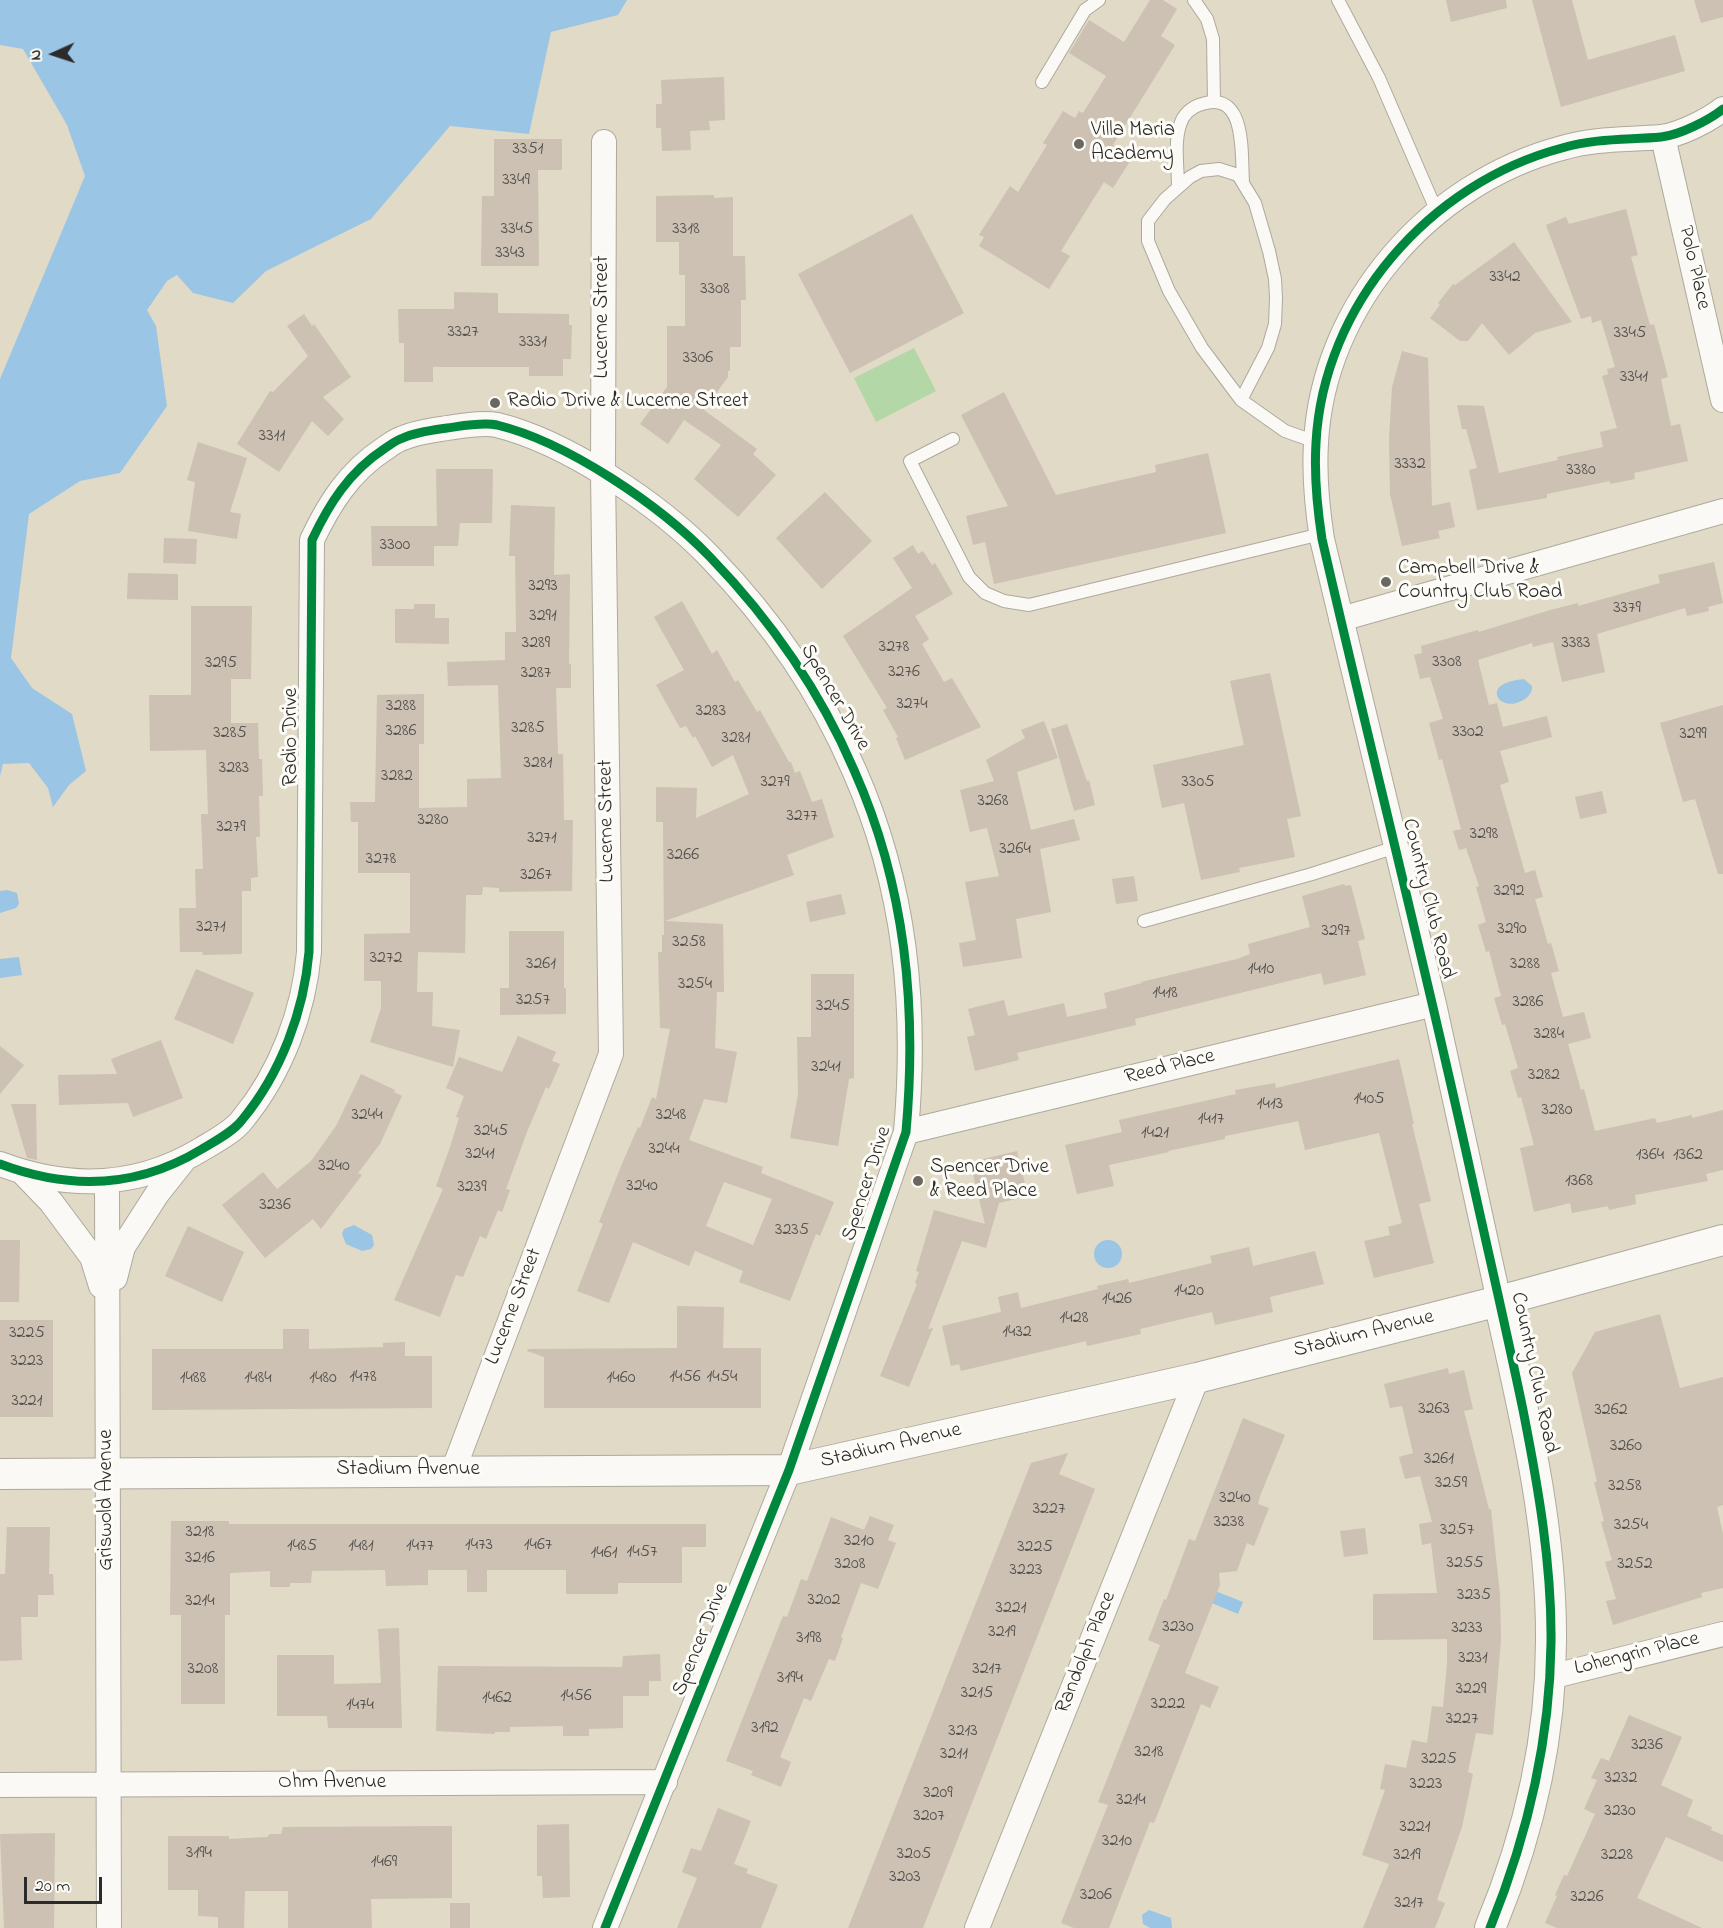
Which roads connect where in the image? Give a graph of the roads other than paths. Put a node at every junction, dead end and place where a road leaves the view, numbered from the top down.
1 (1100, 0) edge
2 (1194, 0) edge
3 (1338, 0) edge
4 (1042, 82) dead end
5 (1214, 101) junction
6 (1723, 109) edge
7 (1663, 137) junction
8 (604, 142) dead end
9 (1243, 183) junction
10 (1178, 186) junction
11 (1437, 212) junction
12 (1242, 400) junction
13 (1723, 400) edge
14 (953, 439) dead end
15 (1316, 442) junction
16 (603, 474) junction
17 (1723, 511) edge
18 (1321, 534) junction
19 (1341, 620) junction
20 (1396, 848) junction
21 (1144, 921) dead end
22 (1434, 1004) junction
23 (906, 1132) junction
24 (184, 1160) junction
25 (0, 1164) edge
26 (23, 1173) junction
27 (107, 1182) junction
28 (1723, 1240) edge
29 (1499, 1301) junction
30 (107, 1306) junction
31 (1197, 1378) junction
32 (789, 1470) junction
33 (453, 1471) junction
34 (0, 1474) edge
35 (108, 1474) junction
36 (1723, 1634) edge
37 (1550, 1677) junction
38 (665, 1782) junction
39 (0, 1785) edge
40 (109, 1785) junction
41 (109, 1928) edge
42 (605, 1928) edge
43 (977, 1928) edge
44 (1490, 1928) edge

1 - 4 lane
2 - 5 lane
3 - 11 lane
5 - 9 lane
5 - 10 lane
6 - 7 street, Country Club Road
7 - 11 street, Country Club Road
7 - 13 street, Polo Place
8 - 16 street, Lucerne Street
9 - 10 lane
9 - 12 lane
10 - 12 lane
11 - 15 street, Country Club Road
12 - 15 lane
14 - 18 lane
15 - 18 street, Country Club Road
16 - 23 street, Spencer Drive
16 - 24 street, Radio Drive
16 - 33 street, Lucerne Street
17 - 19 street
18 - 19 street, Country Club Road
19 - 20 street, Country Club Road
20 - 21 lane
20 - 22 street, Country Club Road
22 - 23 street, Reed Place
22 - 29 street, Country Club Road
23 - 32 street, Spencer Drive
24 - 27 street, Radio Drive
24 - 30 street
25 - 26 street
26 - 27 street
26 - 30 street
27 - 30 street, Griswold Avenue
28 - 29 street, Stadium Avenue
29 - 31 street, Stadium Avenue
29 - 37 street, Country Club Road
30 - 35 street, Griswold Avenue
31 - 32 street, Stadium Avenue
31 - 43 street, Randolph Place
32 - 33 street, Stadium Avenue
32 - 38 street, Spencer Drive
33 - 35 street, Stadium Avenue
34 - 35 street, Stadium Avenue
35 - 40 street, Griswold Avenue
36 - 37 street, Lohengrin Place
37 - 44 street, Country Club Road
38 - 40 street, Ohm Avenue
38 - 42 street, Spencer Drive
39 - 40 street, Ohm Avenue
40 - 41 street, Griswold Avenue

